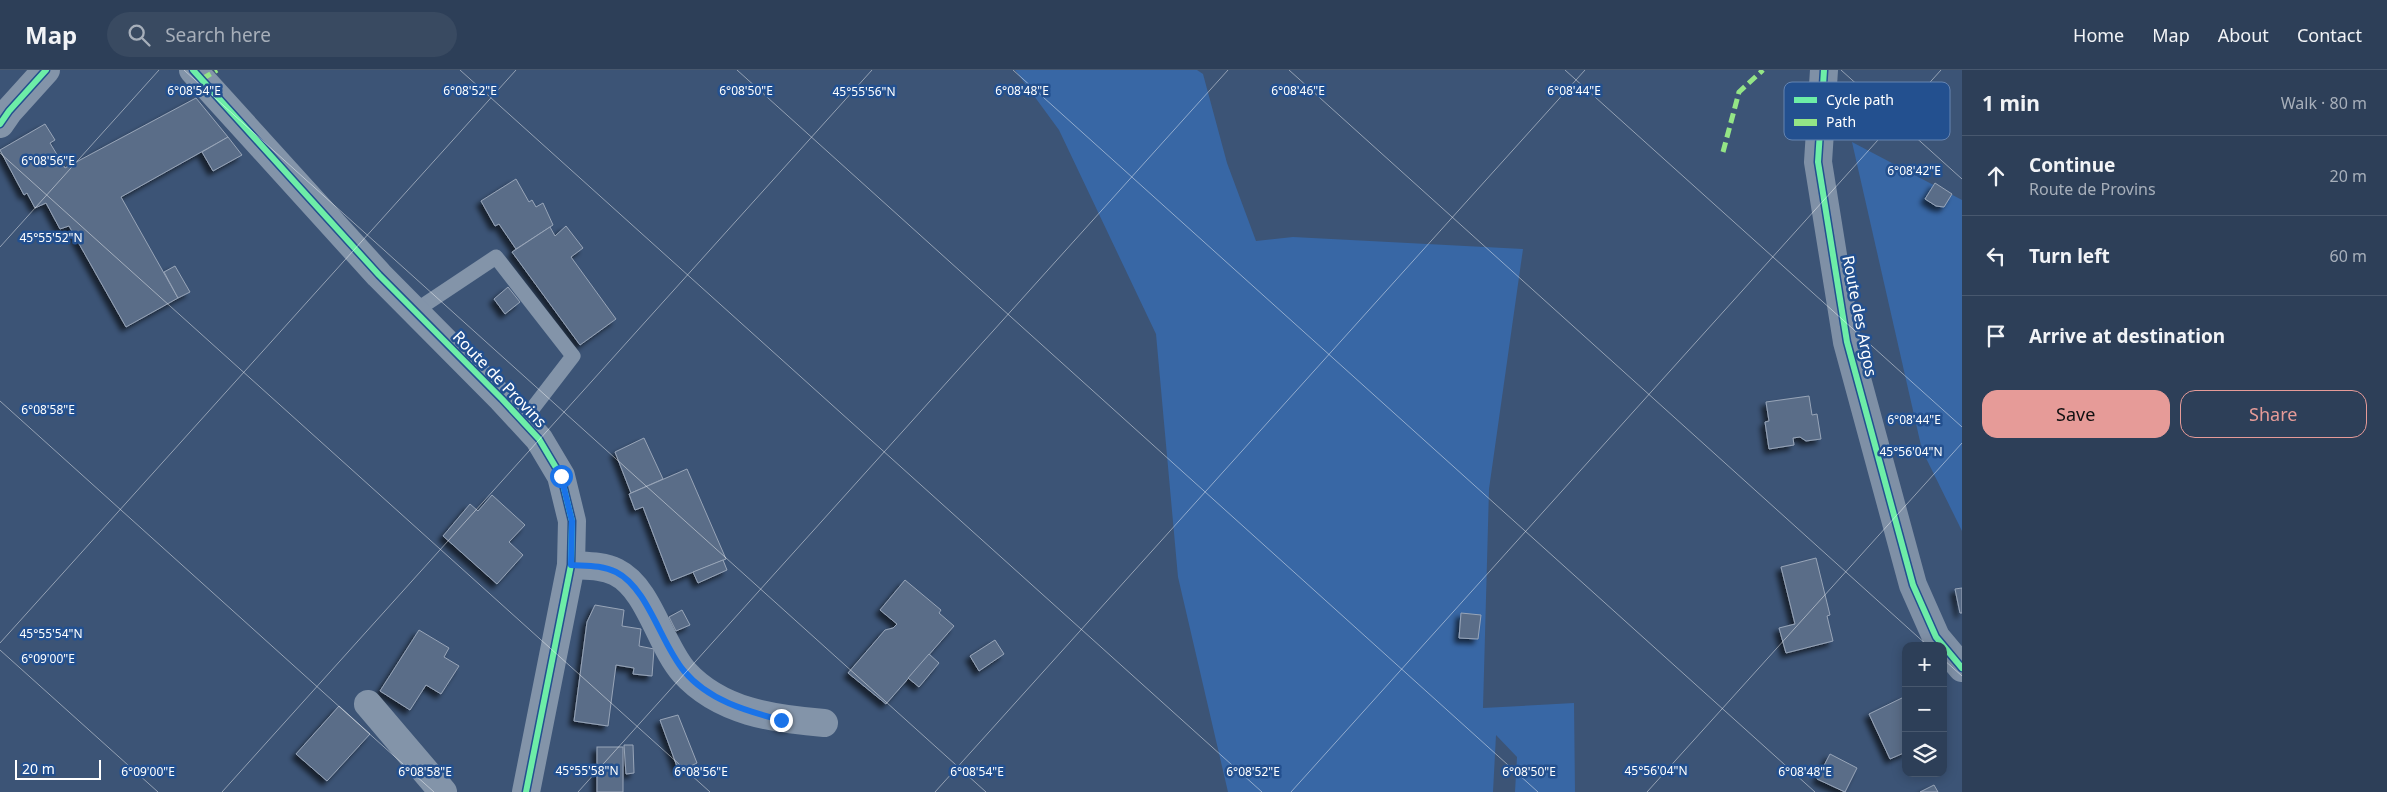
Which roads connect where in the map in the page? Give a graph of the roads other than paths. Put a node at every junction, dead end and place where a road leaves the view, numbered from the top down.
1 (46, 70) edge
2 (193, 70) edge
3 (0, 124) edge
4 (1819, 140) edge
5 (415, 311) junction
6 (523, 421) junction
7 (571, 565) junction
8 (1936, 637) junction
9 (1962, 652) edge
10 (1962, 668) edge
11 (368, 704) dead end
12 (824, 723) dead end
13 (443, 792) edge
14 (526, 792) edge

1 - 3 street
2 - 5 street, Route de Provins
4 - 8 street, Route des Argos
5 - 6 street, Route de Provins
5 - 6 lane
6 - 7 street, Route de Provins
7 - 12 street
7 - 14 street, Route de Provins
8 - 9 street
8 - 10 street, Route des Argos
11 - 13 street

